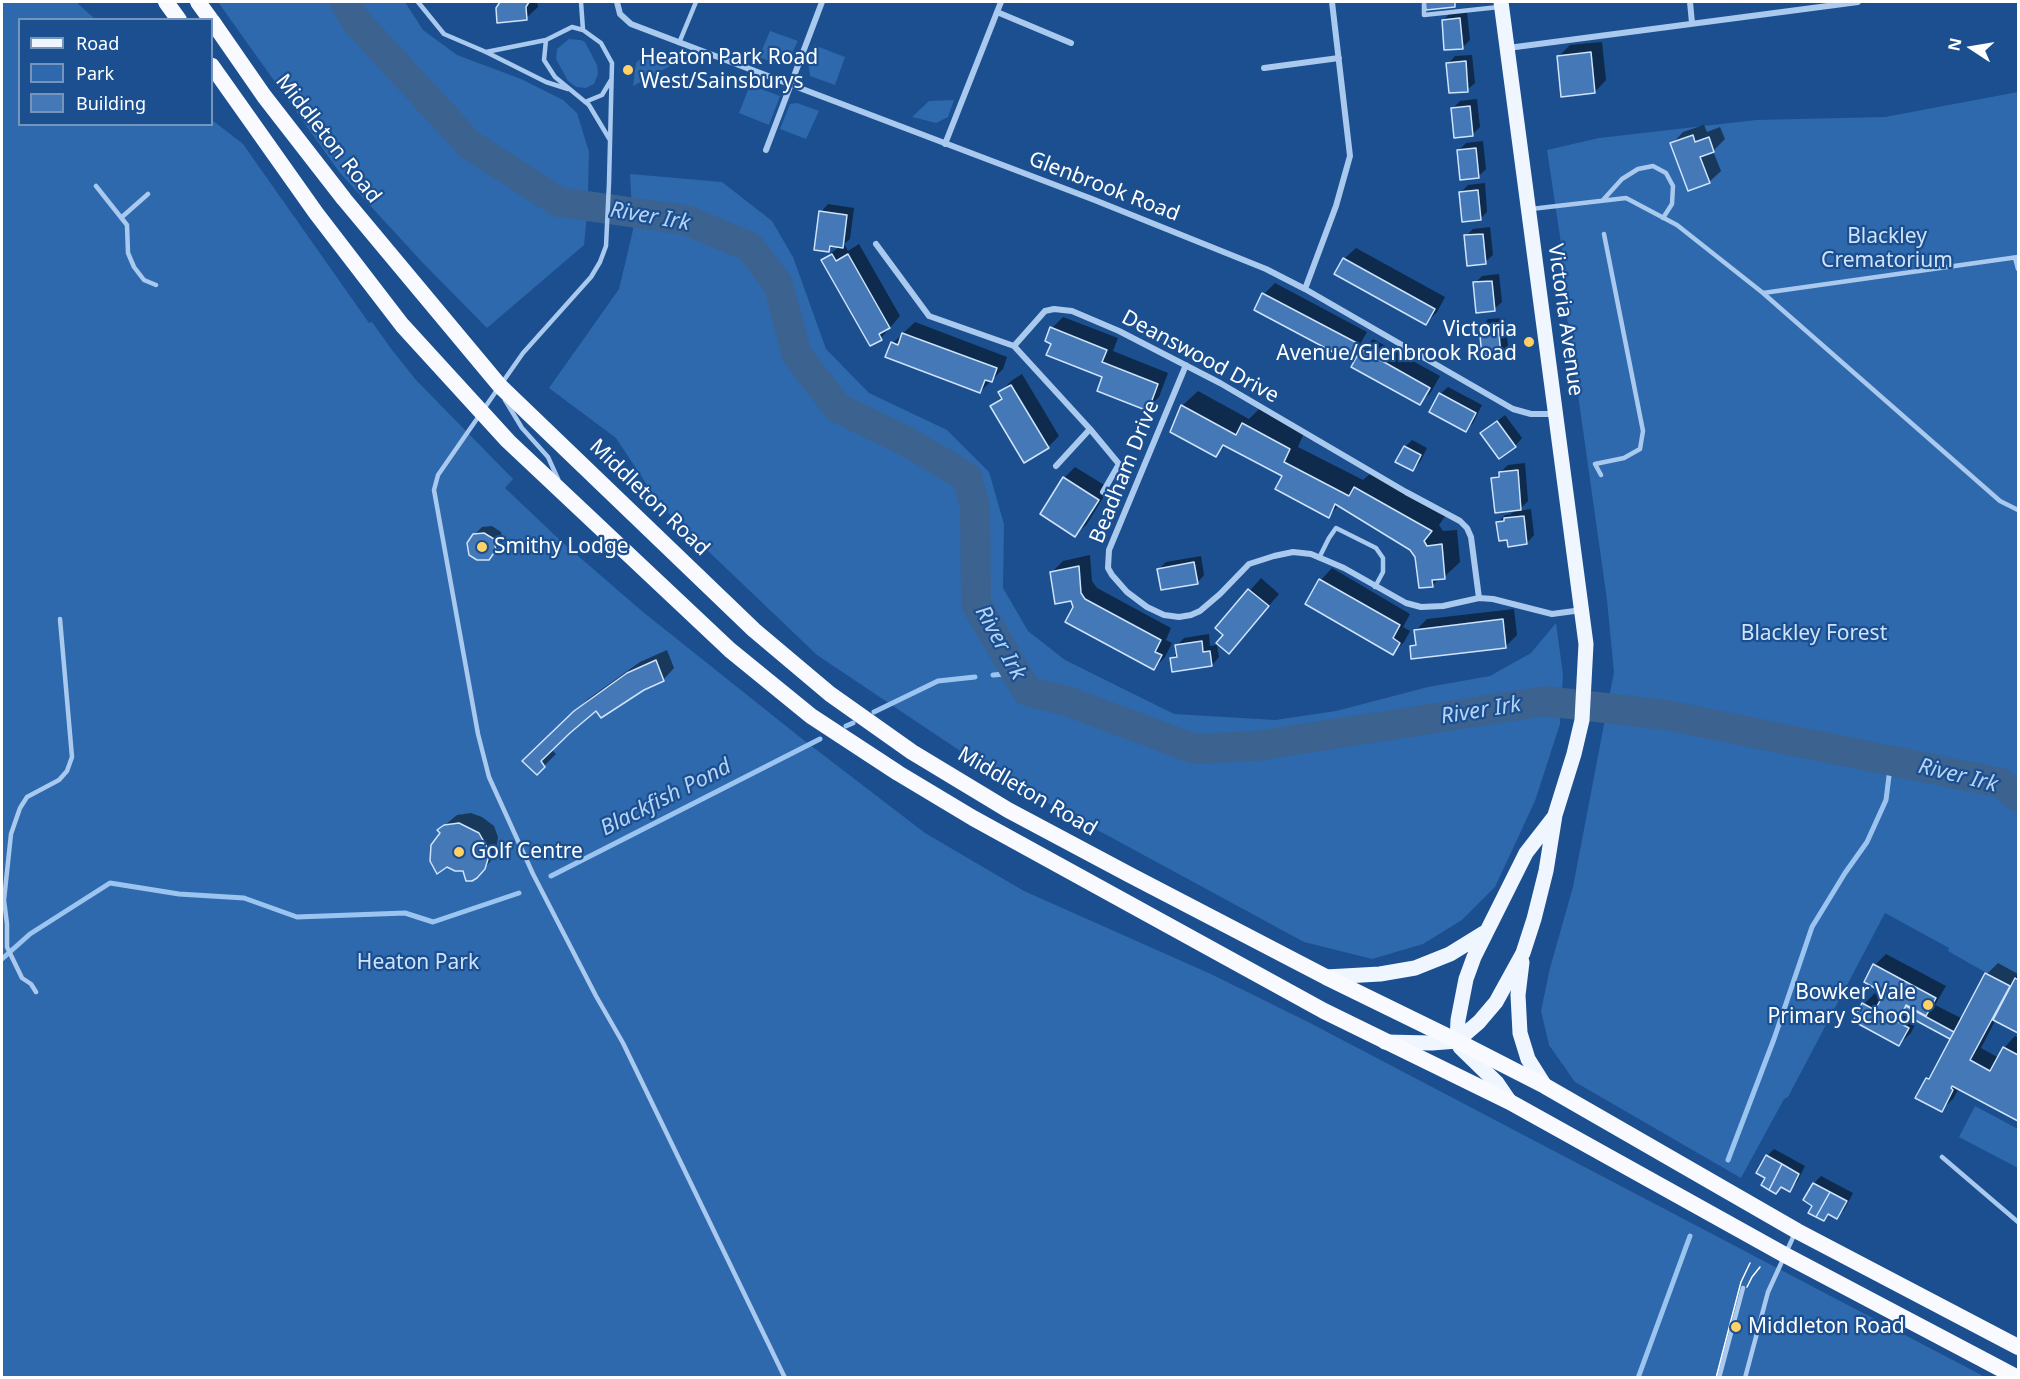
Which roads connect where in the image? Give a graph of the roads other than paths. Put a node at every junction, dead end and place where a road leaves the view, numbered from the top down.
1 (166, 2) edge
2 (198, 2) edge
3 (418, 2) edge
4 (581, 2) edge
5 (617, 2) edge
6 (696, 2) edge
7 (822, 2) edge
8 (1001, 2) edge
9 (1332, 2) edge
10 (1424, 2) edge
11 (1464, 2) edge
12 (1690, 2) edge
13 (1853, 2) edge
14 (1501, 4) edge
15 (1466, 10) junction
16 (997, 12) junction
17 (178, 18) edge
18 (210, 18) edge
19 (213, 23) edge
20 (1692, 23) junction
21 (583, 30) junction
22 (546, 40) junction
23 (679, 43) junction
24 (1071, 43) dead end
25 (1507, 48) junction
26 (486, 52) junction
27 (1339, 57) junction
28 (213, 67) edge
29 (1264, 68) dead end
30 (612, 78) junction
31 (790, 85) junction
32 (571, 90) junction
33 (585, 102) junction
34 (610, 140) junction
35 (945, 144) junction
36 (766, 150) dead end
37 (96, 186) dead end
38 (148, 194) dead end
39 (1603, 201) junction
40 (1528, 210) junction
41 (122, 218) junction
42 (1663, 218) junction
43 (1604, 234) dead end
44 (876, 244) dead end
45 (2017, 258) edge
46 (2019, 269) edge
47 (156, 285) dead end
48 (1305, 289) junction
49 (1763, 293) junction
50 (1014, 346) junction
51 (1186, 365) junction
52 (500, 386) junction
53 (482, 412) junction
54 (1556, 413) junction
55 (1090, 429) junction
56 (1056, 466) dead end
57 (1600, 475) dead end
58 (1103, 492) dead end
59 (565, 495) junction
60 (2019, 510) edge
61 (1319, 558) junction
62 (1375, 587) junction
63 (1479, 598) junction
64 (1582, 610) junction
65 (60, 619) dead end
66 (1556, 815) junction
67 (1486, 932) junction
68 (1523, 953) junction
69 (1326, 977) junction
70 (36, 992) dead end
71 (1457, 1041) junction
72 (1385, 1042) junction
73 (1545, 1086) junction
74 (1510, 1102) junction
75 (1942, 1157) dead end
76 (2019, 1222) edge
77 (1797, 1231) junction
78 (1785, 1255) junction
79 (1743, 1288) dead end
80 (2019, 1347) edge
81 (785, 1377) edge
82 (1719, 1377) edge
83 (1745, 1377) edge
84 (2018, 1377) edge

1 - 17 highway
2 - 18 highway, Middleton Road
3 - 26 lane
4 - 21 lane
5 - 23 street, Glenbrook Road
6 - 23 lane
7 - 31 street
8 - 16 street
9 - 27 street
10 - 15 lane
11 - 15 lane
12 - 20 street
13 - 20 street
14 - 15 lane
14 - 25 main road, Victoria Avenue
16 - 24 street
16 - 35 street
19 - 52 highway, Middleton Road
20 - 25 street
21 - 22 lane
21 - 30 lane
22 - 26 lane
22 - 32 lane
23 - 31 street, Glenbrook Road
25 - 40 main road, Victoria Avenue
26 - 32 lane
27 - 29 street
27 - 48 street
28 - 53 highway
30 - 33 lane
30 - 34 lane
31 - 35 street, Glenbrook Road
31 - 36 street
32 - 33 lane
33 - 34 lane
34 - 52 lane
35 - 48 street, Glenbrook Road
37 - 41 lane
38 - 41 lane
39 - 40 lane
39 - 42 lane
39 - 42 lane
40 - 54 main road, Victoria Avenue
41 - 47 lane
42 - 49 lane
43 - 57 lane
44 - 50 street
45 - 46 lane
45 - 49 lane
48 - 54 street, Glenbrook Road
49 - 60 lane
50 - 51 street, Deanswood Drive
50 - 55 street
51 - 61 street, Beadham Drive
51 - 63 street, Deanswood Drive
52 - 53 lane
52 - 59 lane
52 - 69 highway, Middleton Road
53 - 59 highway
53 - 81 lane
54 - 64 main road, Victoria Avenue
55 - 56 street
55 - 58 street
59 - 72 highway
61 - 62 street, Beadham Drive
61 - 62 lane
62 - 63 street, Beadham Drive
63 - 64 street, Beadham Drive
64 - 66 main road, Victoria Avenue
65 - 70 lane
66 - 67 main road
66 - 68 main road
67 - 69 main road
67 - 71 main road
68 - 71 main road
68 - 73 main road
69 - 71 highway, Middleton Road
71 - 72 main road
71 - 73 highway, Middleton Road
71 - 74 main road
72 - 74 highway
73 - 77 highway, Middleton Road
74 - 78 highway
75 - 76 lane
77 - 78 lane
77 - 80 highway, Middleton Road
78 - 83 lane
78 - 84 highway
79 - 82 lane

